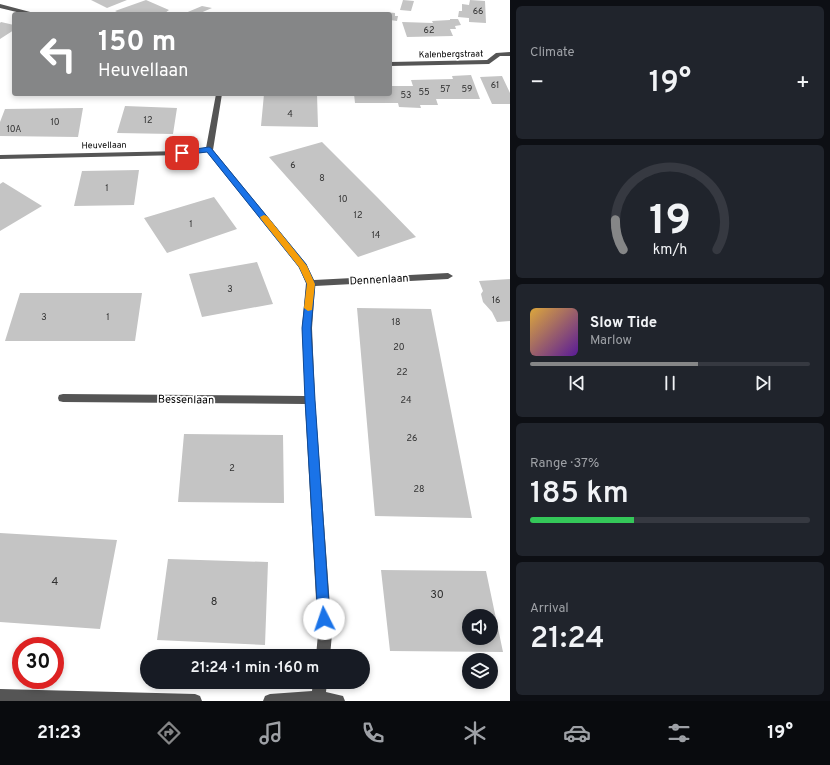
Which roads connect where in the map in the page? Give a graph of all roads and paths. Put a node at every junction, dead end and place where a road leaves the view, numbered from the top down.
1 (0, 6) edge
2 (24, 12) edge
3 (510, 54) edge
4 (392, 64) edge
5 (219, 96) edge
6 (209, 150) junction
7 (0, 157) edge
8 (448, 276) dead end
9 (311, 284) junction
10 (63, 398) dead end
11 (310, 400) junction
12 (324, 649) edge
13 (319, 689) edge
14 (0, 696) edge
15 (318, 698) junction
16 (195, 701) edge
17 (270, 701) edge
18 (338, 701) edge

1 - 2 street
3 - 4 street, Kalenbergstraat
5 - 6 street
6 - 7 street, Heuvellaan
6 - 9 street
8 - 9 street, Dennenlaan
9 - 11 street
10 - 11 street, Bessenlaan
11 - 12 street
13 - 15 street
14 - 16 street
15 - 17 street
15 - 18 street

